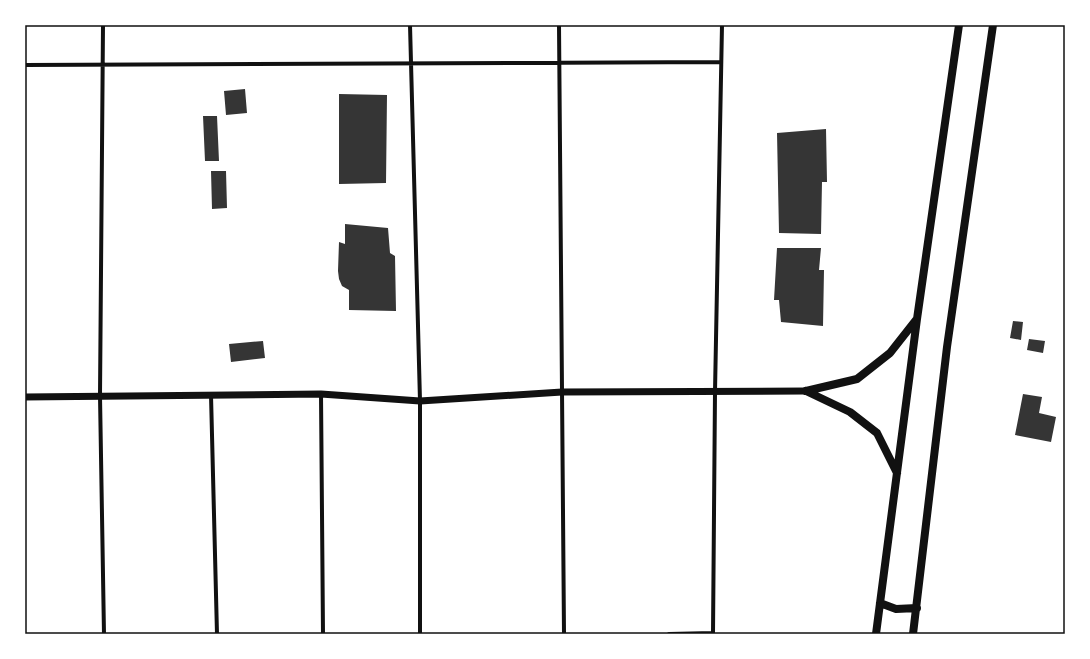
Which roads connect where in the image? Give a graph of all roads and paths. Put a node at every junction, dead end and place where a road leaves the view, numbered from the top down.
1 (103, 25) edge
2 (410, 25) edge
3 (559, 25) edge
4 (722, 25) edge
5 (959, 25) edge
6 (993, 25) edge
7 (721, 62) junction
8 (560, 63) junction
9 (410, 64) junction
10 (25, 65) edge
11 (102, 65) junction
12 (917, 319) junction
13 (806, 391) junction
14 (562, 392) junction
15 (715, 392) junction
16 (321, 394) junction
17 (211, 395) junction
18 (100, 396) junction
19 (25, 397) edge
20 (420, 401) junction
21 (897, 473) junction
22 (880, 603) junction
23 (917, 608) junction
24 (104, 634) edge
25 (217, 634) edge
26 (323, 634) edge
27 (420, 634) edge
28 (564, 634) edge
29 (669, 634) edge
30 (713, 634) edge
31 (876, 634) edge
32 (913, 634) edge

1 - 11 street
2 - 9 street
3 - 8 street
4 - 7 street
5 - 12 main road
6 - 23 main road
7 - 8 street
7 - 15 street
8 - 9 street
8 - 14 street
9 - 11 street
9 - 20 street
10 - 11 street
11 - 18 street
12 - 13 main road
12 - 21 main road
13 - 15 street
13 - 21 main road
14 - 15 street
14 - 20 street
14 - 28 street
15 - 30 street
16 - 17 street
16 - 20 street
16 - 26 street
17 - 18 street
17 - 25 street
18 - 19 street
18 - 24 street
20 - 27 street
21 - 22 main road
22 - 23 main road
22 - 31 main road
23 - 32 main road
29 - 30 street

